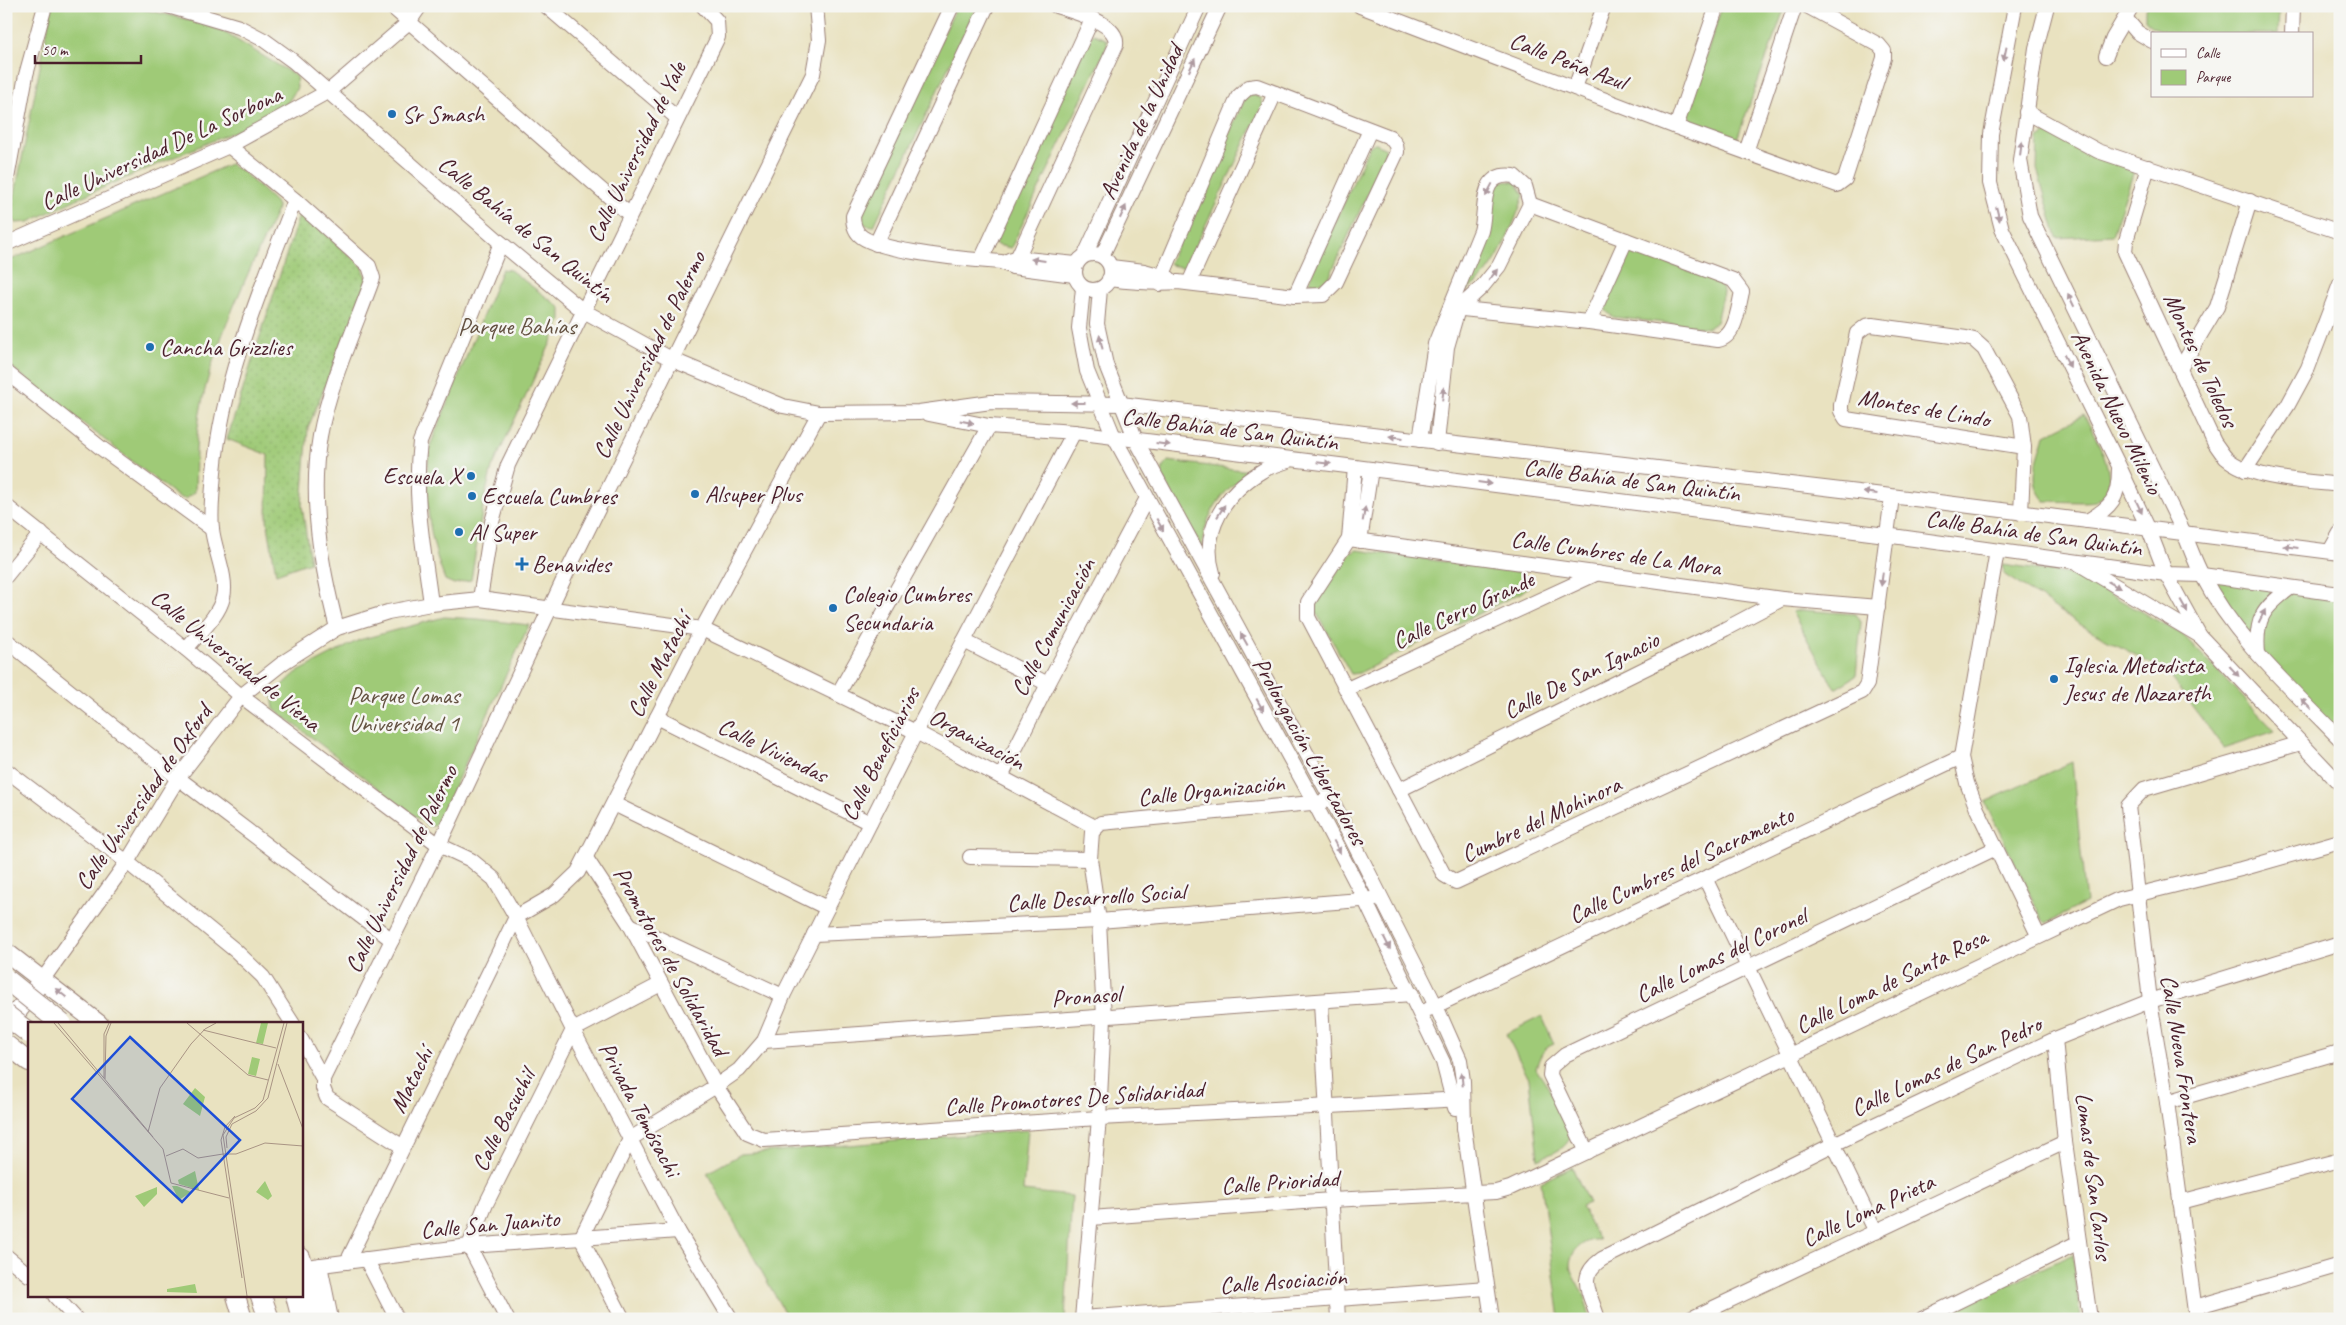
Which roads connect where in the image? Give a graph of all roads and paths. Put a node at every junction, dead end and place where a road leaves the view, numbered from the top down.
1 (45, 6) edge
2 (168, 6) edge
3 (391, 6) edge
4 (420, 6) edge
5 (546, 6) edge
6 (703, 6) edge
7 (816, 6) edge
8 (952, 6) edge
9 (987, 6) edge
10 (1056, 6) edge
11 (1199, 6) edge
12 (1220, 6) edge
13 (1360, 6) edge
14 (1604, 6) edge
15 (1717, 6) edge
16 (1795, 6) edge
17 (1806, 6) edge
18 (2015, 6) edge
19 (2047, 6) edge
20 (2293, 6) edge
21 (2129, 12) edge
22 (1092, 19) junction
23 (409, 22) junction
24 (1190, 25) junction
25 (1208, 32) junction
26 (2292, 32) edge
27 (2151, 40) edge
28 (2106, 56) dead end
29 (1575, 88) junction
30 (330, 91) junction
31 (1275, 93) junction
32 (2026, 112) junction
33 (677, 118) junction
34 (1676, 127) junction
35 (1370, 130) junction
36 (229, 146) junction
37 (1746, 152) junction
38 (2148, 167) junction
39 (6, 184) edge
40 (295, 200) junction
41 (2250, 201) junction
42 (1530, 204) junction
43 (630, 215) junction
44 (2340, 232) edge
45 (1626, 240) junction
46 (501, 243) junction
47 (6, 244) edge
48 (876, 244) junction
49 (981, 260) junction
50 (1010, 262) junction
51 (1079, 265) junction
52 (1106, 273) junction
53 (1161, 279) junction
54 (1184, 283) junction
55 (2340, 284) edge
56 (1083, 288) junction
57 (1295, 296) junction
58 (1454, 308) junction
59 (582, 310) junction
60 (1589, 322) junction
61 (673, 360) junction
62 (2181, 367) junction
63 (6, 372) edge
64 (1100, 403) junction
65 (1121, 404) junction
66 (919, 412) junction
67 (819, 413) junction
68 (989, 426) junction
69 (1074, 432) junction
70 (1114, 437) junction
71 (1136, 440) junction
72 (1420, 440) junction
73 (1437, 443) junction
74 (2024, 448) junction
75 (1291, 460) junction
76 (2119, 466) junction
77 (1354, 467) junction
78 (1371, 469) junction
79 (2245, 470) junction
80 (2340, 485) edge
81 (1892, 497) junction
82 (1146, 500) junction
83 (6, 506) edge
84 (2021, 513) junction
85 (2087, 521) junction
86 (212, 529) junction
87 (2150, 530) junction
88 (41, 533) junction
89 (2184, 533) junction
90 (2340, 533) edge
91 (1887, 535) junction
92 (1354, 540) junction
93 (1997, 552) junction
94 (2335, 552) edge
95 (2072, 560) junction
96 (1598, 573) junction
97 (2166, 574) junction
98 (2202, 575) junction
99 (6, 576) edge
100 (2290, 588) junction
101 (1218, 591) junction
102 (2340, 594) edge
103 (480, 599) junction
104 (1782, 599) junction
105 (1202, 601) junction
106 (431, 604) junction
107 (1878, 607) junction
108 (549, 610) junction
109 (337, 628) junction
110 (702, 629) junction
111 (2200, 636) junction
112 (6, 640) edge
113 (964, 641) junction
114 (186, 648) junction
115 (2258, 655) junction
116 (1048, 684) junction
117 (1347, 689) junction
118 (838, 694) junction
119 (241, 696) junction
120 (657, 717) junction
121 (916, 732) junction
122 (2340, 739) edge
123 (2301, 743) junction
124 (1961, 757) junction
125 (6, 770) edge
126 (1001, 777) junction
127 (178, 778) junction
128 (2340, 784) edge
129 (1399, 790) junction
130 (1314, 802) junction
131 (1333, 802) junction
132 (614, 804) junction
133 (870, 823) junction
134 (1095, 827) junction
135 (2340, 841) edge
136 (439, 846) junction
137 (1996, 848) junction
138 (970, 857) dead end
139 (586, 858) junction
140 (1090, 858) junction
141 (128, 862) junction
142 (1705, 878) junction
143 (2137, 893) junction
144 (1382, 898) junction
145 (1365, 900) junction
146 (827, 908) junction
147 (516, 918) junction
148 (1098, 921) junction
149 (630, 926) junction
150 (814, 934) junction
151 (2038, 935) junction
152 (392, 940) junction
153 (2340, 943) edge
154 (6, 952) edge
155 (1748, 967) junction
156 (6, 979) edge
157 (43, 979) junction
158 (661, 984) junction
159 (1412, 994) junction
160 (783, 996) junction
161 (2150, 1001) junction
162 (1321, 1002) junction
163 (1436, 1006) junction
164 (1421, 1013) junction
165 (6, 1015) edge
166 (1104, 1018) junction
167 (60, 1022) edge
168 (97, 1022) edge
169 (292, 1022) edge
170 (6, 1026) edge
171 (573, 1030) junction
172 (28, 1032) edge
173 (2055, 1039) junction
174 (302, 1041) edge
175 (764, 1041) junction
176 (6, 1044) edge
177 (2340, 1052) edge
178 (1790, 1054) junction
179 (28, 1061) edge
180 (323, 1079) junction
181 (716, 1086) junction
182 (1458, 1099) junction
183 (2167, 1102) junction
184 (1326, 1105) junction
185 (1098, 1118) junction
186 (630, 1139) junction
187 (2065, 1142) junction
188 (1834, 1144) junction
189 (403, 1147) junction
190 (1587, 1152) junction
191 (2340, 1160) edge
192 (1474, 1195) junction
193 (1330, 1200) junction
194 (2180, 1202) junction
195 (1090, 1218) junction
196 (678, 1231) junction
197 (1876, 1232) junction
198 (581, 1238) junction
199 (2079, 1242) junction
200 (468, 1246) junction
201 (6, 1256) edge
202 (366, 1260) junction
203 (347, 1262) junction
204 (309, 1263) edge
205 (2340, 1265) edge
206 (28, 1274) edge
207 (1487, 1288) junction
208 (57, 1298) edge
209 (237, 1298) edge
210 (262, 1298) edge
211 (297, 1298) edge
212 (1337, 1300) junction
213 (2195, 1313) edge
214 (1082, 1318) edge
215 (76, 1319) edge
216 (243, 1319) edge
217 (268, 1319) edge
218 (302, 1319) edge
219 (320, 1319) edge
220 (331, 1319) edge
221 (397, 1319) edge
222 (507, 1319) edge
223 (623, 1319) edge
224 (731, 1319) edge
225 (1338, 1319) edge
226 (1492, 1319) edge
227 (1598, 1319) edge
228 (1690, 1319) edge
229 (1922, 1319) edge
230 (2090, 1319) edge

1 - 39 street
2 - 30 street, Calle Bahía de San Quintín
3 - 23 street
4 - 23 street, Calle Universidad De La Sorbona
5 - 33 street
6 - 33 street, Calle Universidad de Yale
7 - 61 street, Calle Universidad de Palermo
8 - 48 street
9 - 48 street
10 - 22 street
11 - 24 street, Avenida de la Unidad
12 - 25 street, Avenida de la Unidad
13 - 29 street, Calle Peña Azul
14 - 29 street
15 - 34 street
16 - 37 street
17 - 37 street, Calle Peña Azul
18 -> 76 street, Avenida Nuevo Milenio
19 - 32 street, Avenida Nuevo Milenio
20 - 26 street
21 - 27 street
21 - 28 street
22 - 49 street
22 - 50 street
23 - 30 street, Calle Universidad De La Sorbona
23 - 43 street
24 - 25 street
24 - 51 street, Avenida de la Unidad
52 -> 25 street, Avenida de la Unidad
29 - 34 street, Calle Peña Azul
30 - 36 street, Calle Universidad De La Sorbona
30 - 46 street, Calle Bahía de San Quintín
31 - 35 street
31 - 53 street
31 - 54 street
32 - 38 street
89 -> 32 street, Avenida Nuevo Milenio
33 - 43 street, Calle Universidad de Yale
34 - 37 street, Calle Peña Azul
35 - 57 street
35 - 57 street
36 - 40 street
36 - 47 street, Calle Universidad De La Sorbona
38 - 41 street
38 - 62 street, Montes de Toledos
40 - 86 street
40 - 109 street
41 - 44 street
41 - 62 street
42 - 45 street
58 -> 42 street
42 -> 58 street
43 - 59 street, Calle Universidad de Yale
45 - 60 street
45 - 60 street
46 - 59 street, Calle Bahía de San Quintín
46 - 106 street
48 - 49 street
49 - 50 street
50 - 51 street
51 - 52 street
51 - 56 street
52 - 53 street
52 - 56 street
65 -> 52 street, Avenida de la Unidad
53 - 54 street
54 - 57 street
55 - 79 street
56 - 64 street
58 - 60 street
58 - 72 street
73 -> 58 street
59 - 61 street, Calle Bahía de San Quintín
59 - 103 street, Calle Universidad de Yale
61 - 67 street, Calle Bahía de San Quintín
61 - 108 street, Calle Universidad de Palermo
62 - 79 street, Montes de Toledos
63 - 86 street
64 - 65 street, Calle Bahía de San Quintín
64 -> 66 street, Calle Bahía de San Quintín
64 - 70 street, Prolongación Libertadores
65 - 71 street, Prolongación Libertadores
72 -> 65 street, Calle Bahía de San Quintín
66 - 67 street, Calle Bahía de San Quintín
66 -> 68 street, Calle Bahía de San Quintín
67 - 110 street, Calle Matachí
68 - 69 street, Calle Bahía de San Quintín
68 - 118 street
69 - 70 street, Calle Bahía de San Quintín
69 - 113 street, Calle Beneficiarios
70 - 71 street, Calle Bahía de San Quintín
70 - 82 street, Prolongación Libertadores
71 -> 75 street, Calle Bahía de San Quintín
71 - 101 street, Prolongación Libertadores
72 - 73 street, Calle Bahía de San Quintín
81 -> 73 street, Calle Bahía de San Quintín
74 - 74 street, Montes de Lindo
74 - 84 street, Montes de Lindo
75 -> 77 street, Calle Bahía de San Quintín
101 -> 75 street
76 - 85 street
76 -> 87 street, Avenida Nuevo Milenio
77 - 78 street, Calle Bahía de San Quintín
77 - 92 street, Cumbre del Mohinora
78 -> 91 street, Calle Bahía de San Quintín
92 -> 78 street, Cumbre del Mohinora
79 - 80 street, Montes de Toledos
81 - 84 street, Calle Bahía de San Quintín
81 - 91 street, Cumbre del Mohinora
82 -> 105 street, Prolongación Libertadores
82 - 116 street, Calle Comunicación
83 - 88 street, Calle Universidad de Viena
84 - 85 street, Calle Bahía de San Quintín
85 - 87 street, Calle Bahía de San Quintín
86 - 114 street
87 - 89 street, Calle Bahía de San Quintín
87 - 97 street, Avenida Nuevo Milenio
88 - 99 street
88 - 114 street, Calle Universidad de Viena
94 -> 89 street, Calle Bahía de San Quintín
89 - 98 street, Avenida Nuevo Milenio
90 - 94 street
91 - 93 street, Calle Bahía de San Quintín
91 -> 107 street, Cumbre del Mohinora
92 - 96 street, Calle Cumbres de La Mora
92 - 117 street, Cumbre del Mohinora
93 - 95 street, Calle Bahía de San Quintín
93 - 124 street
95 - 97 street, Calle Bahía de San Quintín
95 -> 111 street
96 - 104 street, Calle Cumbres de La Mora
96 - 117 street, Calle Cerro Grande
97 - 98 street, Calle Bahía de San Quintín
97 -> 111 street, Avenida Nuevo Milenio
98 - 100 street, Calle Bahía de San Quintín
98 - 115 street, Avenida Nuevo Milenio
100 - 102 street, Calle Bahía de San Quintín
115 -> 100 street
101 - 105 street
131 -> 101 street, Prolongación Libertadores
103 - 106 street, Calle Universidad de Oxford
103 - 108 street, Calle Universidad de Oxford
104 - 107 street, Calle Cumbres de La Mora
104 - 129 street, Calle De San Ignacio
105 -> 130 street, Prolongación Libertadores
106 - 109 street, Calle Universidad de Oxford
107 - 129 street, Cumbre del Mohinora
108 - 110 street, Calle Universidad de Oxford
108 - 136 street, Calle Universidad de Palermo
109 - 119 street, Calle Universidad de Oxford
110 - 118 street, Organización
110 - 120 street, Calle Matachí
111 -> 123 street, Avenida Nuevo Milenio
112 - 127 street
113 - 116 street
113 - 121 street, Calle Beneficiarios
114 - 119 street, Calle Universidad de Viena
122 -> 115 street, Avenida Nuevo Milenio
116 - 126 street, Calle Comunicación
117 - 129 street, Cumbre del Mohinora
118 - 121 street, Organización
119 - 127 street, Calle Universidad de Oxford
119 - 136 street, Calle Universidad de Viena
120 - 132 street, Calle Matachí
120 - 133 street, Calle Viviendas
121 - 126 street, Organización
121 - 133 street, Calle Beneficiarios
123 - 128 street, Avenida Nuevo Milenio
123 - 143 street, Calle Nueva Frontera
124 - 137 street
124 - 142 street, Calle Cumbres del Sacramento
125 - 141 street
126 - 134 street, Organización
127 - 141 street, Calle Universidad de Oxford
127 - 152 street
130 - 131 street, Calle Organización
130 - 134 street, Calle Organización
130 -> 145 street, Prolongación Libertadores
131 - 144 street, Prolongación Libertadores
132 - 139 street, Calle Matachí
132 - 146 street
133 - 146 street, Calle Beneficiarios
134 - 140 street
135 - 143 street, Calle Loma de Santa Rosa
136 - 147 street, Calle Universidad de Viena
136 - 152 street, Calle Universidad de Palermo
137 - 151 street
137 - 155 street, Calle Lomas del Coronel
138 - 140 street
139 - 147 street, Calle Matachí
139 - 149 street, Promotores de Solidaridad
140 - 148 street
141 - 157 street, Calle Universidad de Oxford
141 - 169 street
142 - 155 street
142 - 163 street, Calle Cumbres del Sacramento
143 - 151 street, Calle Loma de Santa Rosa
143 - 161 street, Calle Nueva Frontera
144 - 145 street, Calle Desarrollo Social
144 - 163 street, Prolongación Libertadores
145 - 148 street, Calle Desarrollo Social
145 -> 159 street, Prolongación Libertadores
146 - 150 street, Calle Beneficiarios
147 - 171 street, Privada Temósachi
147 - 189 street, Matachí
148 - 150 street, Calle Desarrollo Social
148 - 166 street
149 - 158 street, Promotores de Solidaridad
149 - 160 street
150 - 160 street, Calle Beneficiarios
151 - 178 street, Calle Loma de Santa Rosa
152 - 180 street, Calle Universidad de Palermo
153 - 161 street, Calle Lomas de San Pedro
154 - 157 main road
155 - 178 street
155 - 190 street, Calle Lomas del Coronel
156 - 167 highway, bridge
168 -> 157 main road
157 - 170 main road
158 - 171 street
158 - 181 street, Promotores de Solidaridad
159 - 162 street, Pronasol
159 - 164 street, Prolongación Libertadores
160 - 175 street, Calle Beneficiarios
161 - 173 street, Calle Lomas de San Pedro
161 - 183 street, Calle Nueva Frontera
162 - 166 street, Pronasol
162 - 184 street
163 - 164 street, Calle Cumbres del Sacramento
182 -> 163 street, Prolongación Libertadores
164 - 182 street, Prolongación Libertadores
165 - 172 highway, bridge
166 - 175 street, Pronasol
166 - 185 street
171 - 186 street, Privada Temósachi
171 - 200 street, Calle Basuchil
173 - 187 street, Lomas de San Carlos
173 - 188 street, Calle Lomas de San Pedro
174 - 180 street
175 - 181 street, Calle Beneficiarios
176 - 179 main road
177 - 183 street
178 - 188 street
178 - 190 street, Calle Loma de Santa Rosa
180 - 189 street
181 - 185 street, Calle Promotores De Solidaridad
181 - 186 street, Calle Beneficiarios
182 - 184 street, Calle Promotores De Solidaridad
182 - 192 street, Prolongación Libertadores
183 - 194 street, Calle Nueva Frontera
184 - 185 street, Calle Promotores De Solidaridad
184 - 193 street
185 - 195 street
186 - 196 street, Privada Temósachi
186 - 198 street
187 - 197 street, Calle Loma Prieta
187 - 199 street, Lomas de San Carlos
188 - 197 street
188 - 227 street, Calle Lomas de San Pedro
189 - 203 street, Matachí
190 - 192 street, Calle Loma de Santa Rosa
191 - 194 street
192 - 193 street, Calle Prioridad
192 - 207 street, Prolongación Libertadores
193 - 195 street, Calle Prioridad
193 - 212 street
194 - 213 street, Calle Nueva Frontera
195 - 214 street
196 - 198 street, Calle San Juanito
196 - 224 street, Privada Temósachi
197 - 228 street, Calle Loma Prieta
198 - 200 street, Calle San Juanito
198 - 223 street
199 - 229 street
199 - 230 street, Lomas de San Carlos
200 - 202 street, Calle San Juanito
200 - 222 street
201 - 206 street
202 - 203 street, Calle San Juanito
202 - 221 street
203 - 204 street, Calle San Juanito
204 - 219 main road
204 - 220 street
205 - 213 street
207 - 212 street, Calle Asociación
207 - 226 street, Prolongación Libertadores
208 - 215 street
209 - 216 main road
210 - 217 highway
211 - 218 highway
212 - 214 street, Calle Asociación
212 - 225 street

